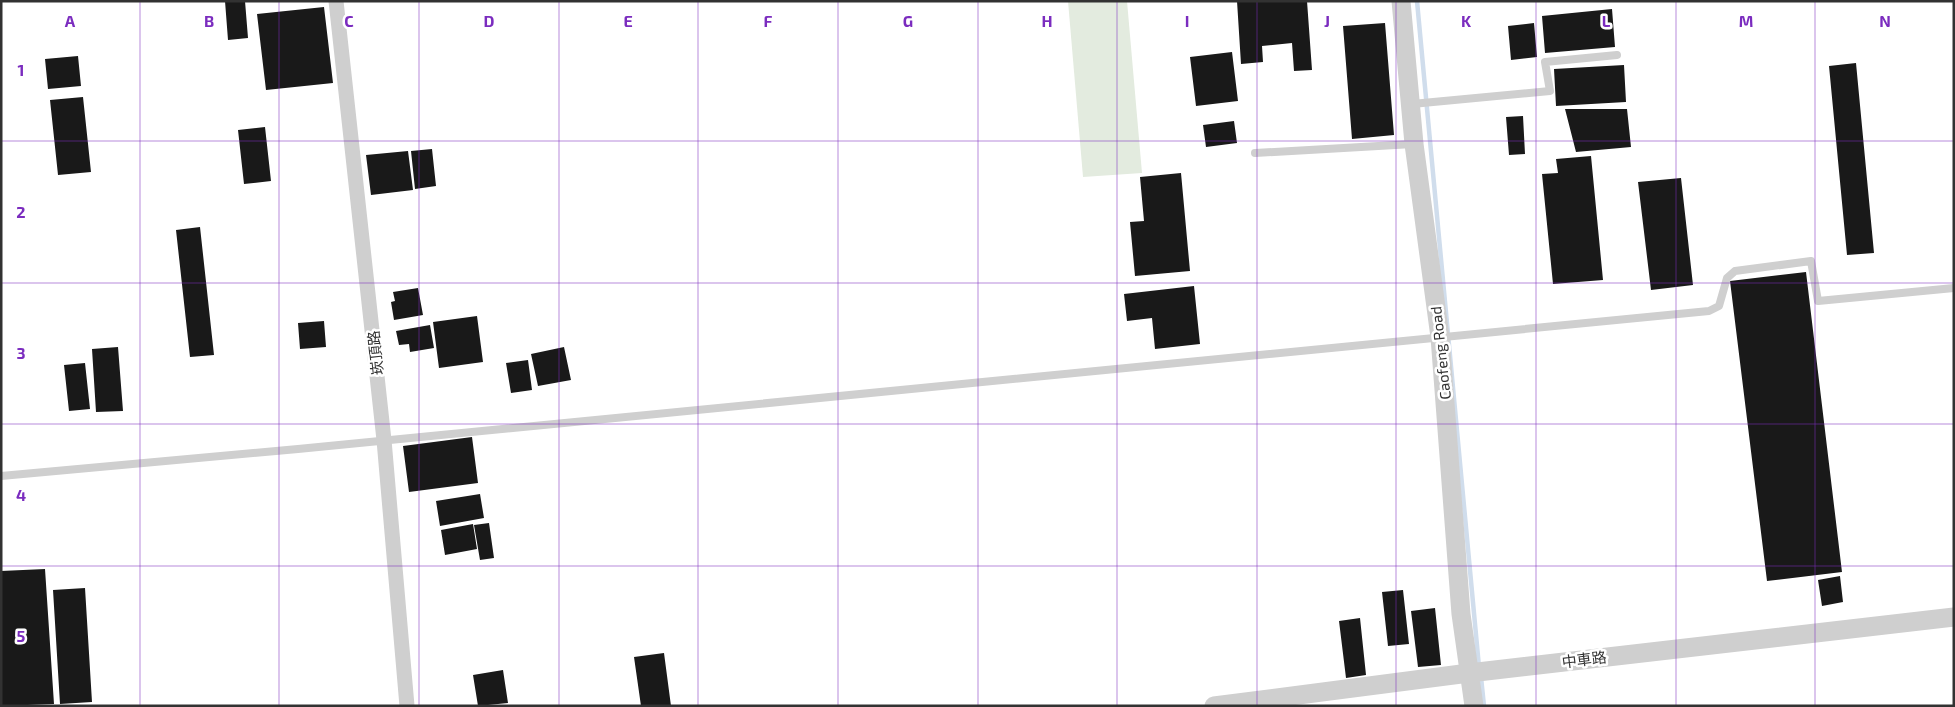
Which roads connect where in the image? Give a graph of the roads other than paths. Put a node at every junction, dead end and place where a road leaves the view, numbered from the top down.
1 (336, 1) edge
2 (1401, 1) edge
3 (1616, 55) dead end
4 (1412, 104) junction
5 (1414, 144) junction
6 (1255, 153) dead end
7 (1954, 288) edge
8 (1440, 338) junction
9 (384, 440) junction
10 (1, 476) edge
11 (1954, 617) edge
12 (1469, 673) junction
13 (407, 706) edge
14 (1214, 706) edge
15 (1474, 706) edge

1 - 9 street, 崁頂路
2 - 4 street, Caofeng Road
3 - 4 lane
4 - 5 street, Caofeng Road
5 - 6 lane
5 - 8 street, Caofeng Road
7 - 8 lane
8 - 9 lane
8 - 12 street, Caofeng Road
9 - 10 lane
9 - 13 street, 崁頂路
11 - 12 street, 中車路
12 - 14 street, 中車路
12 - 15 street, Caofeng Road

